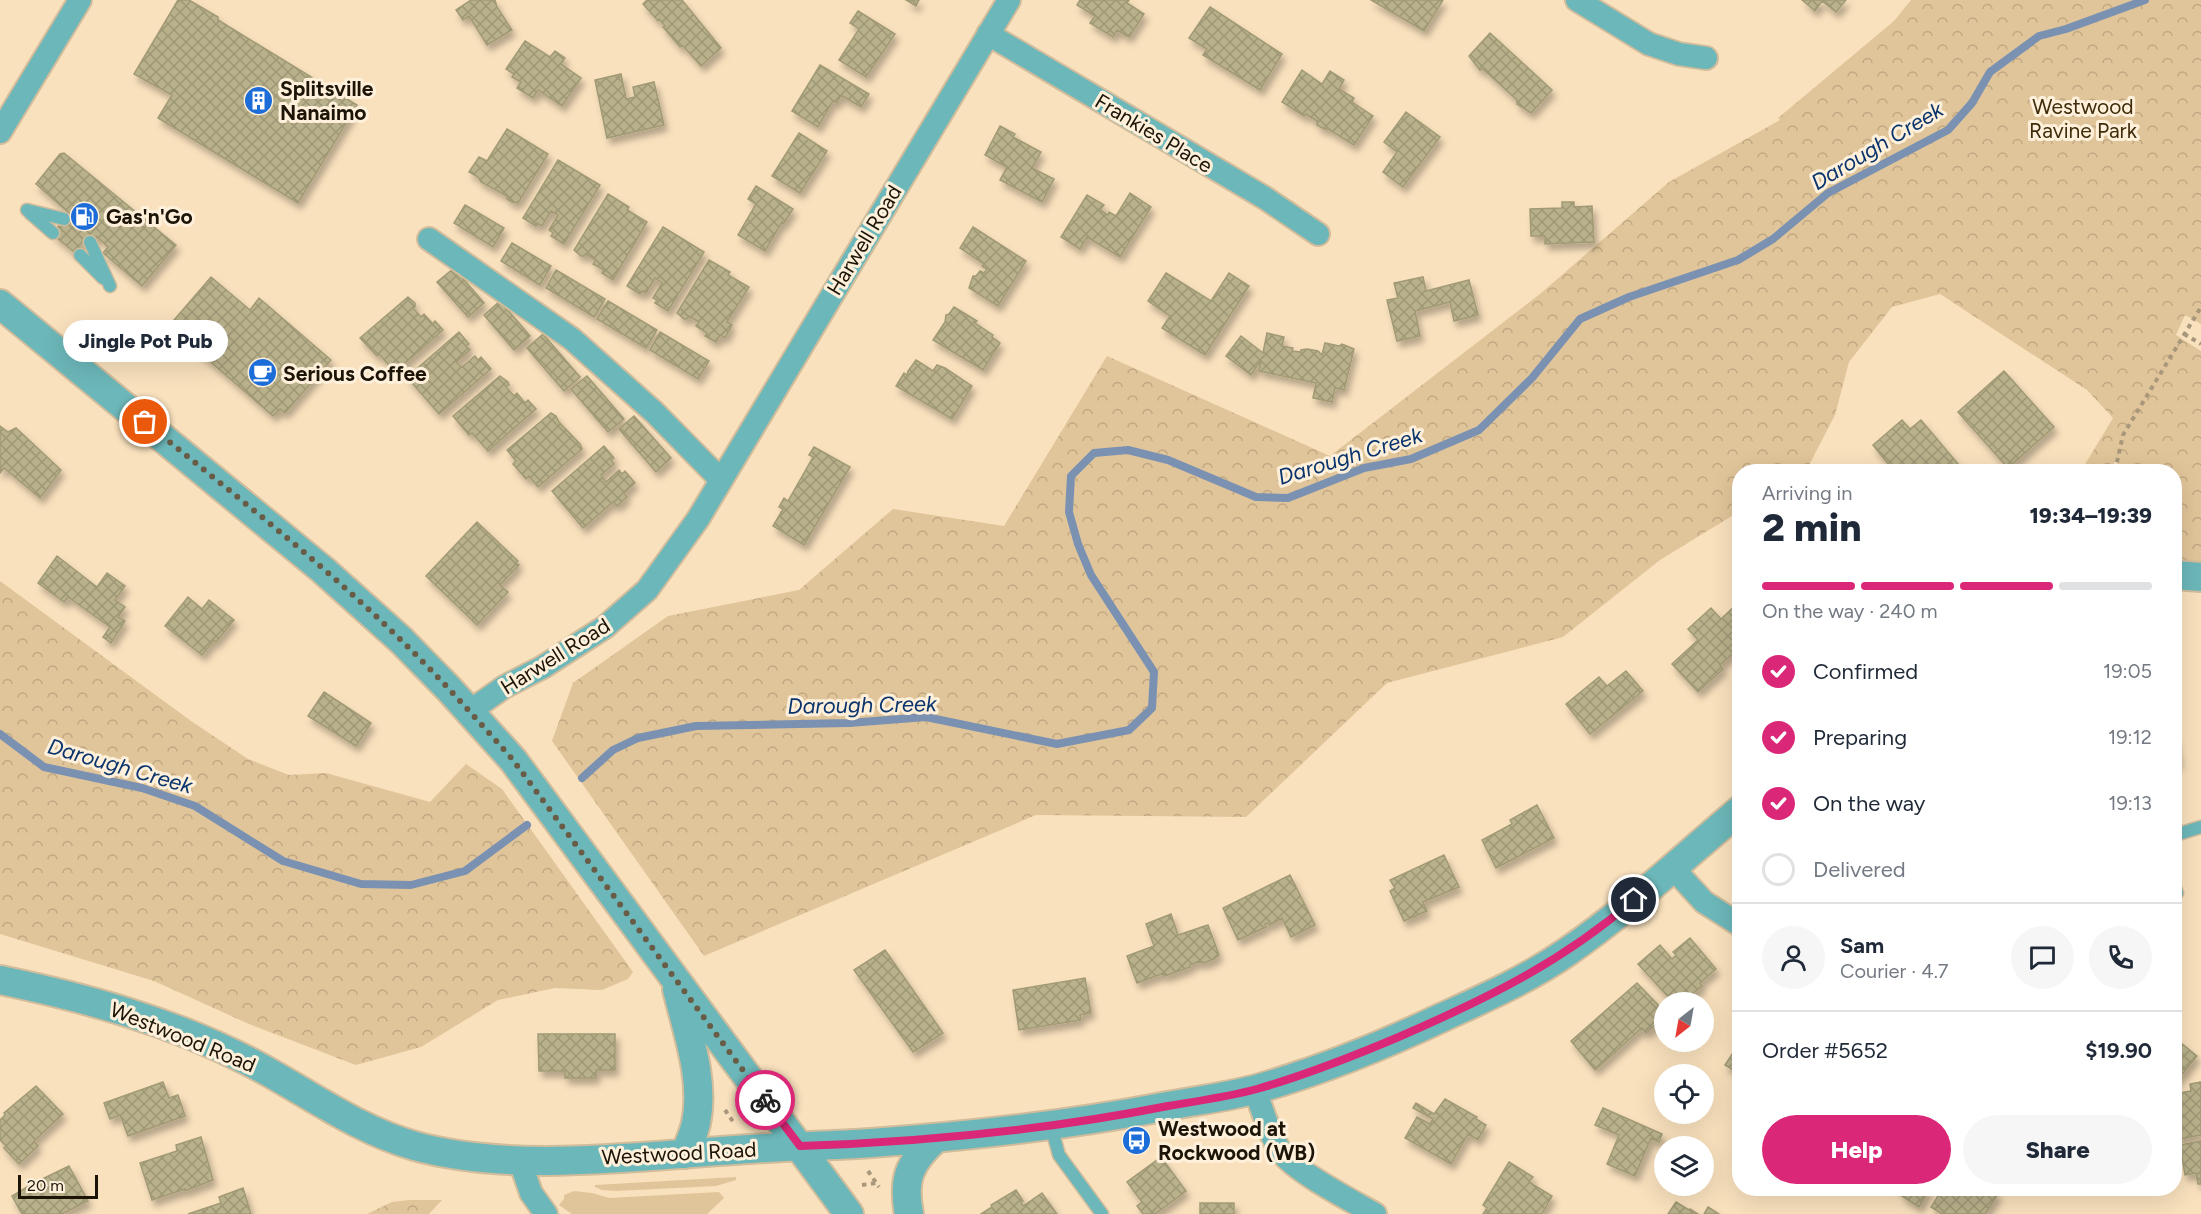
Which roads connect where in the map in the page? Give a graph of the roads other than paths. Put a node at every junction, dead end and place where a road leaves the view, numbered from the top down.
1 (80, 0) edge
2 (1009, 0) edge
3 (1577, 0) edge
4 (988, 34) junction
5 (1706, 58) dead end
6 (0, 132) edge
7 (64, 219) dead end
8 (53, 233) dead end
9 (1318, 234) dead end
10 (429, 239) dead end
11 (90, 242) dead end
12 (80, 255) dead end
13 (0, 304) edge
14 (721, 480) junction
15 (2182, 576) edge
16 (2201, 577) edge
17 (470, 711) junction
18 (1732, 817) edge
19 (2201, 827) edge
20 (2182, 833) edge
21 (1672, 867) junction
22 (1732, 920) edge
23 (675, 979) junction
24 (0, 980) edge
25 (1255, 1090) junction
26 (1051, 1126) junction
27 (936, 1138) junction
28 (800, 1146) junction
29 (685, 1154) junction
30 (520, 1161) junction
31 (546, 1214) edge
32 (849, 1214) edge
33 (909, 1214) edge
34 (1102, 1214) edge
35 (1375, 1214) edge

1 - 6 street
2 - 4 street, Harwell Road
3 - 5 street
4 - 9 street, Frankies Place
4 - 14 street, Harwell Road
7 - 8 lane
10 - 14 street
11 - 12 lane
13 - 17 street
14 - 17 street, Harwell Road
15 - 16 street
17 - 23 street
18 - 21 street, Westwood Road
19 - 20 lane
21 - 22 street
21 - 25 street, Westwood Road
23 - 28 street
23 - 29 street
24 - 30 street, Westwood Road
25 - 26 street, Westwood Road
25 - 35 street
26 - 27 street, Westwood Road
26 - 34 lane
27 - 28 street, Westwood Road
27 - 33 street
28 - 29 street, Westwood Road
28 - 32 street
29 - 30 street, Westwood Road
30 - 31 street

